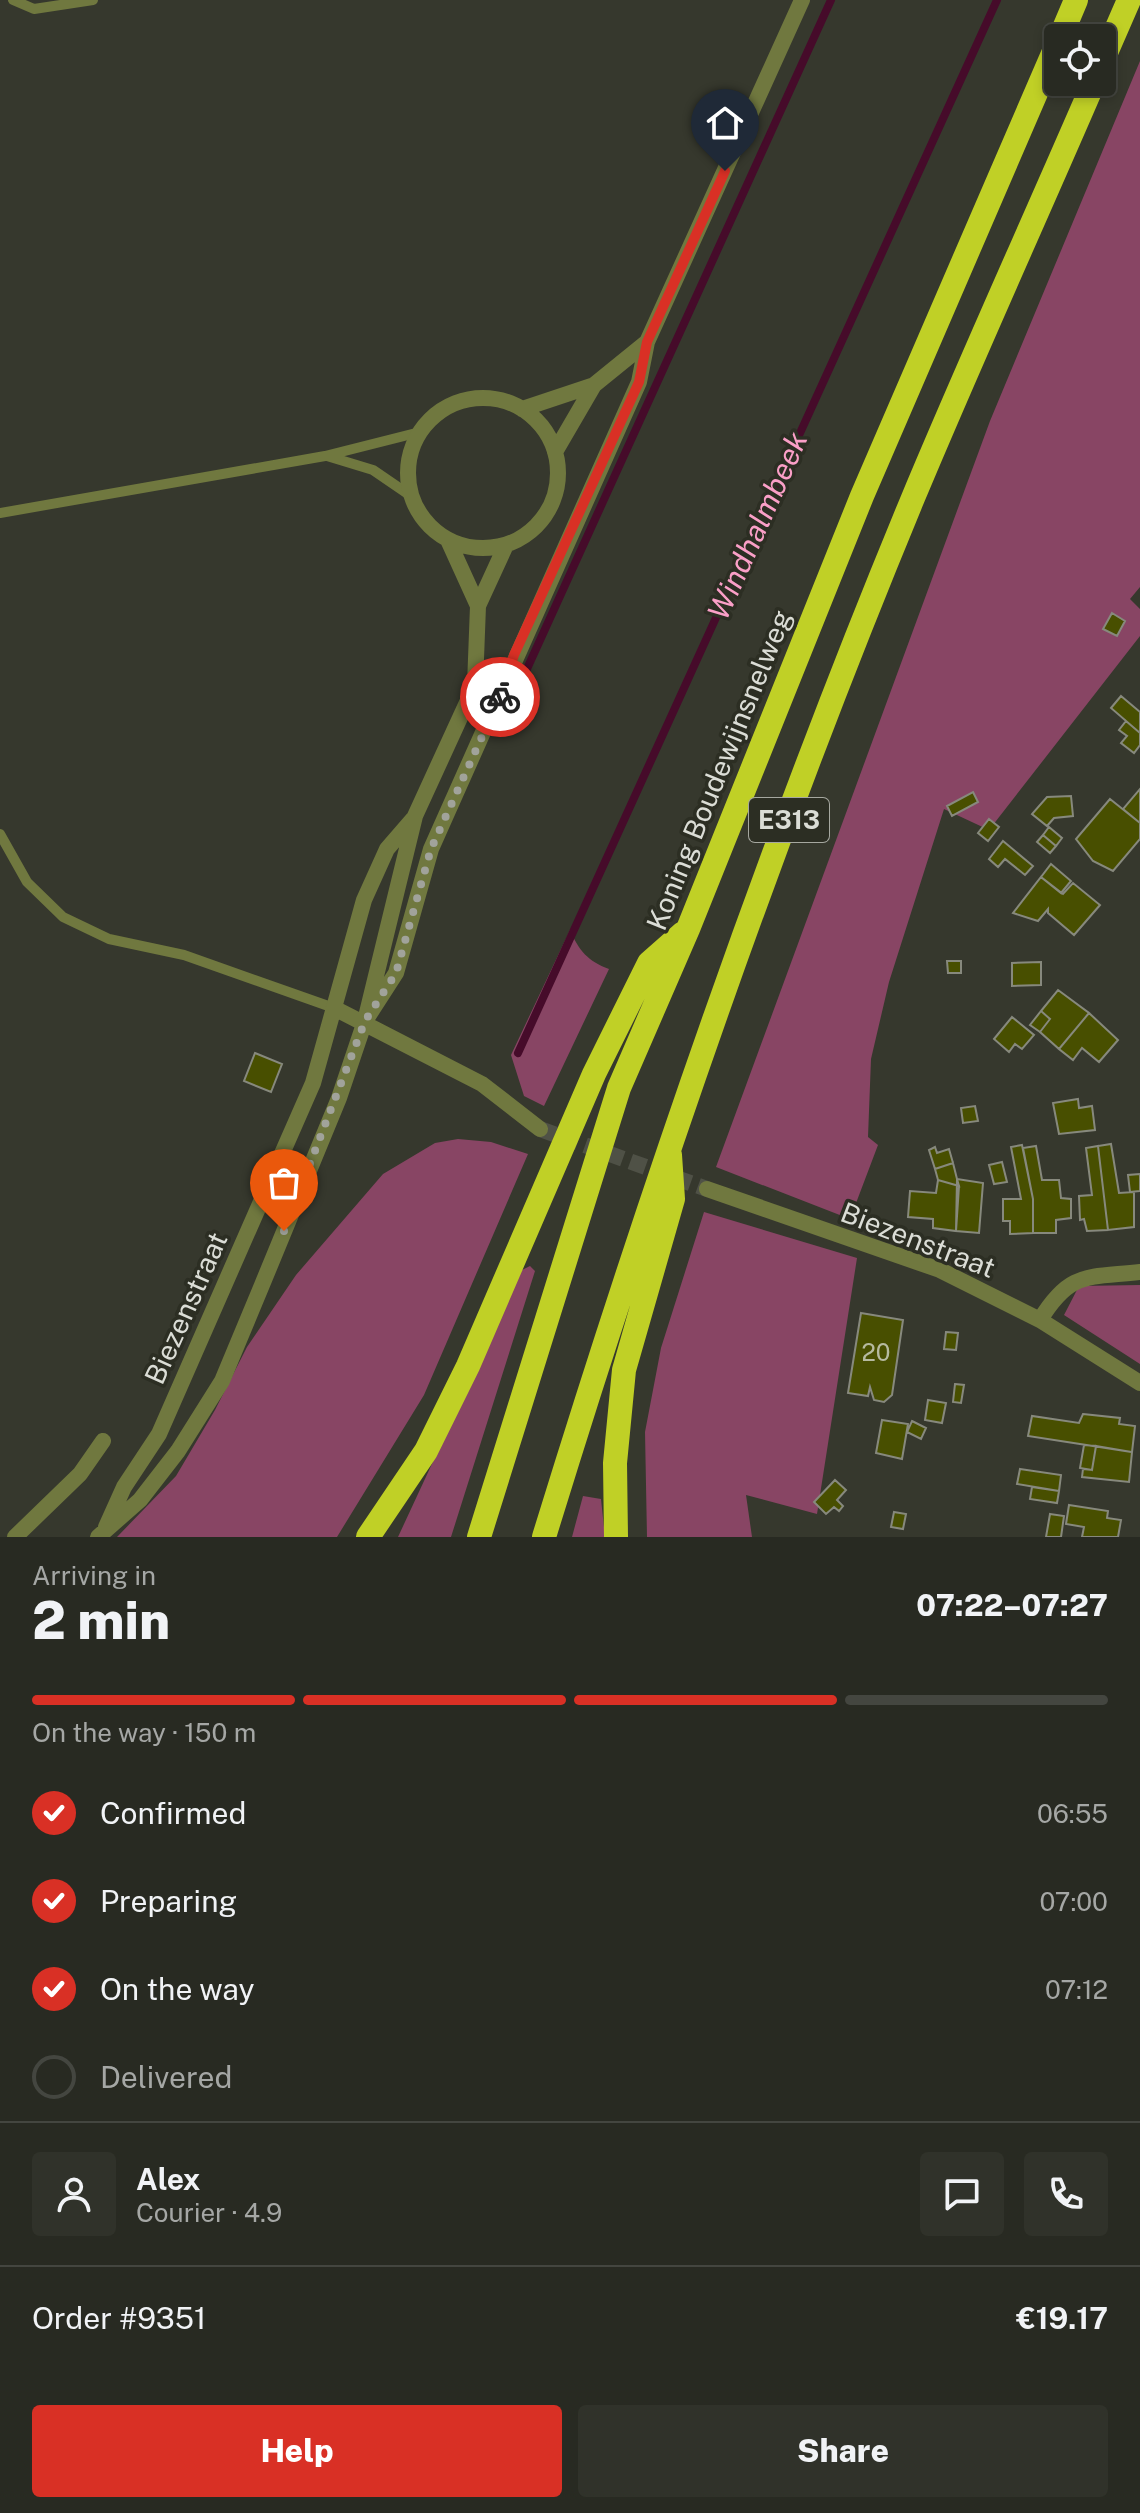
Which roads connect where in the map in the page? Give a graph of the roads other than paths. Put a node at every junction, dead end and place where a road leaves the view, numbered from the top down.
1 (13, 0) edge
2 (93, 0) edge
3 (802, 0) edge
4 (1076, 0) edge
5 (1129, 0) edge
6 (1066, 24) edge
7 (1116, 30) edge
8 (1044, 75) edge
9 (1088, 96) edge
10 (647, 342) junction
11 (594, 385) junction
12 (522, 409) junction
13 (420, 432) junction
14 (555, 452) junction
15 (325, 456) junction
16 (411, 496) junction
17 (0, 513) edge
18 (448, 540) junction
19 (506, 545) junction
20 (478, 606) junction
21 (415, 816) junction
22 (0, 834) edge
23 (688, 929) junction
24 (334, 1008) junction
25 (365, 1021) junction
26 (540, 1129) tunnel mouth
27 (669, 1141) junction
28 (707, 1189) tunnel mouth
29 (1140, 1272) edge
30 (1040, 1320) junction
31 (1140, 1383) edge
32 (103, 1441) dead end
33 (101, 1534) edge
34 (15, 1537) edge
35 (368, 1537) edge
36 (479, 1537) edge
37 (544, 1537) edge
38 (616, 1537) edge

1 - 2 lane
3 - 10 street
4 - 6 highway, Koning Boudewijnsnelweg / E313
5 - 7 highway
8 - 23 highway, Koning Boudewijnsnelweg / E313
9 - 27 highway, E313
10 - 11 street
10 - 25 street
11 - 12 street
11 - 14 street
12 - 13 street
12 - 14 street
13 - 15 lane
13 - 16 street
14 - 19 street
15 - 16 lane
15 - 17 lane
16 - 18 street
18 - 19 street
18 - 20 street, Biezenstraat
19 - 20 street, Biezenstraat
20 - 21 street, Biezenstraat
21 - 24 street, Biezenstraat
21 - 25 street, Biezenstraat
22 - 24 lane
23 - 35 highway
23 - 36 highway, Koning Boudewijnsnelweg / E313
24 - 25 street
24 - 33 street, Biezenstraat
25 - 26 street
25 - 33 street, Biezenstraat
27 - 37 highway, E313
27 - 38 highway
28 - 30 street, Biezenstraat
29 - 30 street
30 - 31 street, Biezenstraat
32 - 34 street

